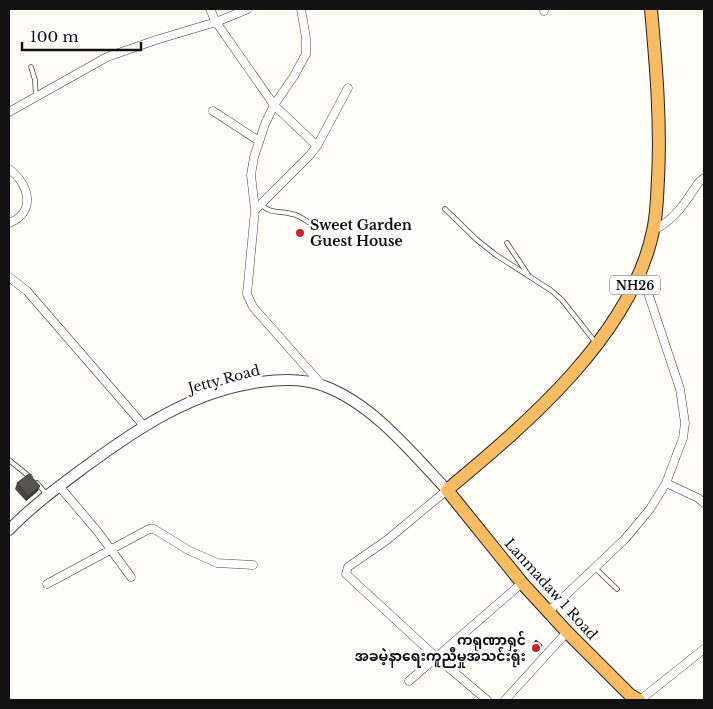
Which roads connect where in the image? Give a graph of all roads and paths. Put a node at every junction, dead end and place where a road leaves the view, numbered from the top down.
1 (210, 9) edge
2 (248, 9) edge
3 (300, 9) edge
4 (651, 9) edge
5 (216, 22) junction
6 (31, 67) dead end
7 (348, 88) dead end
8 (36, 98) junction
9 (274, 105) junction
10 (213, 111) dead end
11 (9, 112) edge
12 (259, 141) junction
13 (317, 146) junction
14 (9, 169) edge
15 (704, 178) edge
16 (258, 208) junction
17 (445, 209) dead end
18 (9, 223) edge
19 (311, 224) dead end
20 (654, 230) junction
21 (507, 242) dead end
22 (641, 272) junction
23 (9, 277) edge
24 (530, 278) junction
25 (597, 345) junction
26 (322, 385) junction
27 (144, 426) junction
28 (9, 460) edge
29 (666, 483) junction
30 (59, 486) junction
31 (447, 490) junction
32 (47, 495) junction
33 (704, 503) edge
34 (9, 530) edge
35 (111, 550) junction
36 (253, 565) dead end
37 (595, 568) junction
38 (131, 577) dead end
39 (522, 583) junction
40 (47, 584) dead end
41 (617, 589) dead end
42 (548, 612) junction
43 (567, 632) junction
44 (704, 649) edge
45 (436, 657) junction
46 (409, 681) dead end
47 (634, 699) edge
48 (487, 700) edge
49 (506, 700) edge

1 - 5 street
2 - 5 street
3 - 9 street
4 - 20 highway, NH26
5 - 8 street
5 - 9 street
6 - 8 lane
7 - 13 street
8 - 11 street
9 - 12 street
9 - 13 street
10 - 12 street
12 - 16 street
13 - 16 street
14 - 18 street
15 - 20 street
16 - 19 lane
16 - 26 street
17 - 24 lane
20 - 22 highway, NH26
21 - 24 lane
22 - 25 highway, NH26
22 - 29 street
23 - 27 street
24 - 25 lane
25 - 31 highway, NH26
26 - 27 street, Jetty Road
26 - 31 street, Jetty Road
27 - 30 street, Jetty Road
28 - 32 lane
29 - 33 street
29 - 37 street
30 - 32 street, Jetty Road
30 - 35 street
31 - 39 highway, Lanmadaw 1 Road
31 - 45 street
32 - 34 street, Jetty Road
35 - 36 street
35 - 38 street
35 - 40 street
37 - 41 lane
37 - 42 street
39 - 42 highway, Lanmadaw 1 Road
39 - 45 street
42 - 43 highway, Lanmadaw 1 Road
43 - 47 highway, Lanmadaw 1 Road
43 - 49 street
44 - 47 street
45 - 46 street
45 - 48 street

